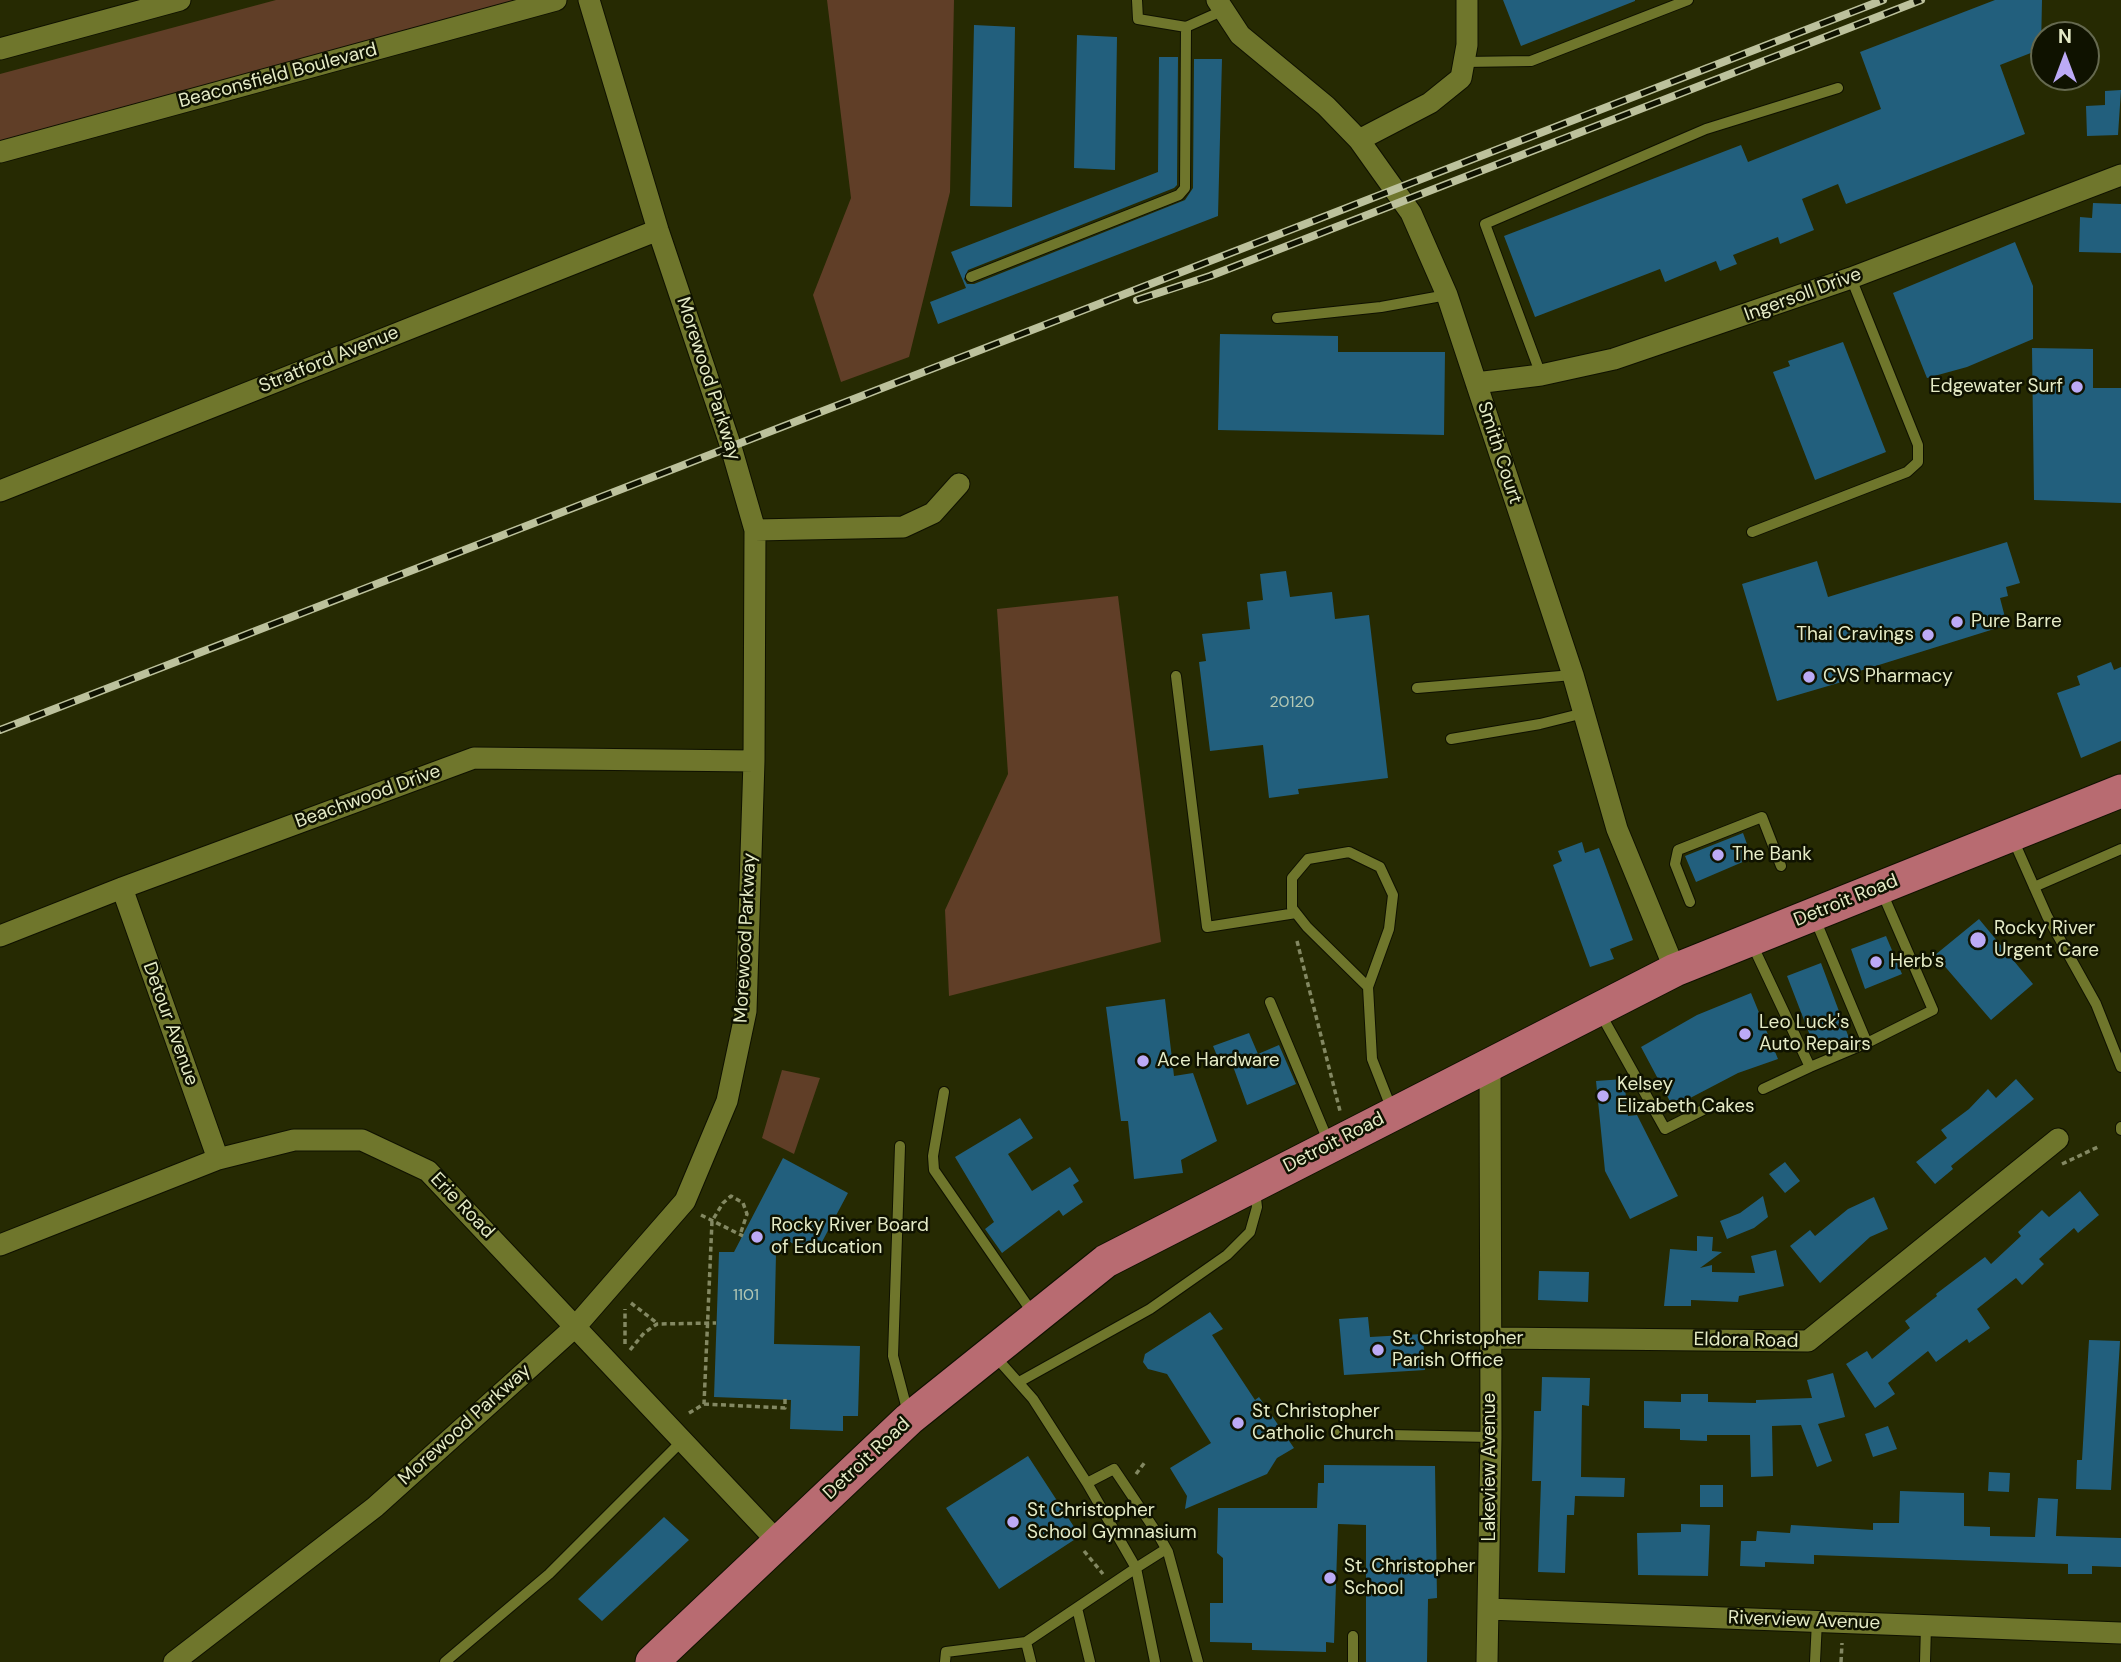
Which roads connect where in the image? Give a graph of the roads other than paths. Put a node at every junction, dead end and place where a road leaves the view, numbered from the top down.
1 (180, 0) edge
2 (556, 0) edge
3 (589, 0) edge
4 (1137, 0) edge
5 (1467, 0) edge
6 (1688, 0) edge
7 (1219, 5) edge
8 (1186, 27) junction
9 (0, 49) edge
10 (1464, 62) junction
11 (1838, 88) dead end
12 (1359, 140) junction
13 (0, 152) edge
14 (2121, 175) edge
15 (658, 230) junction
16 (971, 277) dead end
17 (1852, 278) junction
18 (1447, 295) junction
19 (1277, 318) dead end
20 (1541, 375) junction
21 (1476, 383) junction
22 (959, 484) dead end
23 (0, 491) edge
24 (755, 530) junction
25 (1752, 532) dead end
26 (1573, 675) junction
27 (1176, 676) dead end
28 (1417, 688) dead end
29 (1584, 713) junction
30 (1451, 739) dead end
31 (754, 761) junction
32 (2121, 791) edge
33 (2011, 835) junction
34 (2121, 849) edge
35 (1781, 866) dead end
36 (2034, 887) junction
37 (122, 888) junction
38 (1880, 888) junction
39 (1690, 902) dead end
40 (1296, 913) junction
41 (1813, 914) junction
42 (0, 936) edge
43 (1750, 940) junction
44 (1675, 970) junction
45 (1368, 987) junction
46 (1270, 1002) dead end
47 (1598, 1009) junction
48 (1867, 1043) junction
49 (1490, 1063) junction
50 (2121, 1067) edge
51 (1810, 1068) junction
52 (1763, 1089) dead end
53 (944, 1091) dead end
54 (1703, 1110) dead end
55 (1393, 1113) junction
56 (1336, 1131) junction
57 (2057, 1139) dead end
58 (900, 1146) dead end
59 (218, 1159) junction
60 (1254, 1185) junction
61 (0, 1245) edge
62 (1036, 1318) junction
63 (576, 1326) junction
64 (1490, 1338) junction
65 (992, 1353) junction
66 (1019, 1382) junction
67 (909, 1419) junction
68 (1338, 1434) dead end
69 (1491, 1437) junction
70 (683, 1440) junction
71 (1087, 1483) junction
72 (777, 1541) junction
73 (1166, 1549) junction
74 (1136, 1568) junction
75 (1077, 1608) junction
76 (1488, 1609) junction
77 (1817, 1621) junction
78 (1926, 1626) junction
79 (2121, 1633) edge
80 (1353, 1636) dead end
81 (1026, 1642) junction
82 (974, 1649) junction
83 (173, 1662) edge
84 (445, 1662) edge
85 (652, 1662) edge
86 (946, 1662) edge
87 (977, 1662) edge
88 (1031, 1662) edge
89 (1090, 1662) edge
90 (1155, 1662) edge
91 (1198, 1662) edge
92 (1353, 1662) edge
93 (1487, 1662) edge
94 (1815, 1662) edge
95 (1925, 1662) edge

1 - 9 street
2 - 13 street, Beaconsfield Boulevard
3 - 15 street, Morewood Parkway
4 - 8 lane
5 - 10 street
6 - 10 lane
7 - 8 lane
7 - 12 street, Smith Court
8 - 16 lane
10 - 12 street
11 - 20 lane
12 - 18 street, Smith Court
14 - 17 street, Ingersoll Drive
15 - 23 street, Stratford Avenue
15 - 24 street, Morewood Parkway
17 - 20 street, Ingersoll Drive
17 - 25 lane
18 - 19 lane
18 - 21 street, Smith Court
20 - 21 street, Ingersoll Drive
21 - 26 street, Smith Court
22 - 24 street
24 - 31 street, Morewood Parkway
26 - 28 lane
26 - 29 street, Smith Court
27 - 40 lane
29 - 30 lane
29 - 44 street, Smith Court
31 - 37 street, Beachwood Drive
31 - 63 street, Morewood Parkway
32 - 33 main road, Detroit Road
33 - 36 lane
33 - 38 main road, Detroit Road
34 - 36 lane
35 - 39 lane
36 - 50 lane
37 - 42 street, Beachwood Drive
37 - 59 street, Detour Avenue
38 - 41 main road, Detroit Road
38 - 48 lane
40 - 45 lane
40 - 45 lane
41 - 43 main road, Detroit Road
41 - 48 lane
43 - 44 main road, Detroit Road
43 - 51 lane
44 - 47 main road, Detroit Road
45 - 55 lane
46 - 56 lane
47 - 49 main road, Detroit Road
47 - 54 lane
48 - 51 lane
49 - 55 main road, Detroit Road
49 - 64 street, Lakeview Avenue
51 - 52 lane
53 - 62 lane
55 - 56 main road, Detroit Road
56 - 60 main road, Detroit Road
57 - 64 street, Eldora Road
58 - 67 lane
59 - 61 street, Erie Road
59 - 63 street, Erie Road
60 - 62 main road, Detroit Road
60 - 66 lane
62 - 65 main road, Detroit Road
63 - 70 street, Erie Road
63 - 83 street, Morewood Parkway
64 - 69 street, Lakeview Avenue
65 - 66 lane
65 - 67 main road, Detroit Road
66 - 71 lane
67 - 72 main road, Detroit Road
68 - 69 lane
69 - 76 street, Lakeview Avenue
70 - 72 street, Erie Road
70 - 84 lane
71 - 73 lane
71 - 74 lane
72 - 85 main road, Detroit Road
73 - 74 lane
73 - 91 lane
74 - 75 lane
74 - 90 lane
75 - 81 lane
75 - 89 lane
76 - 77 street, Riverview Avenue
76 - 93 street, Lakeview Avenue
77 - 78 street, Riverview Avenue
77 - 94 lane
78 - 79 street, Riverview Avenue
78 - 95 lane
80 - 92 lane
81 - 82 lane
81 - 88 lane
82 - 86 lane
82 - 87 lane

